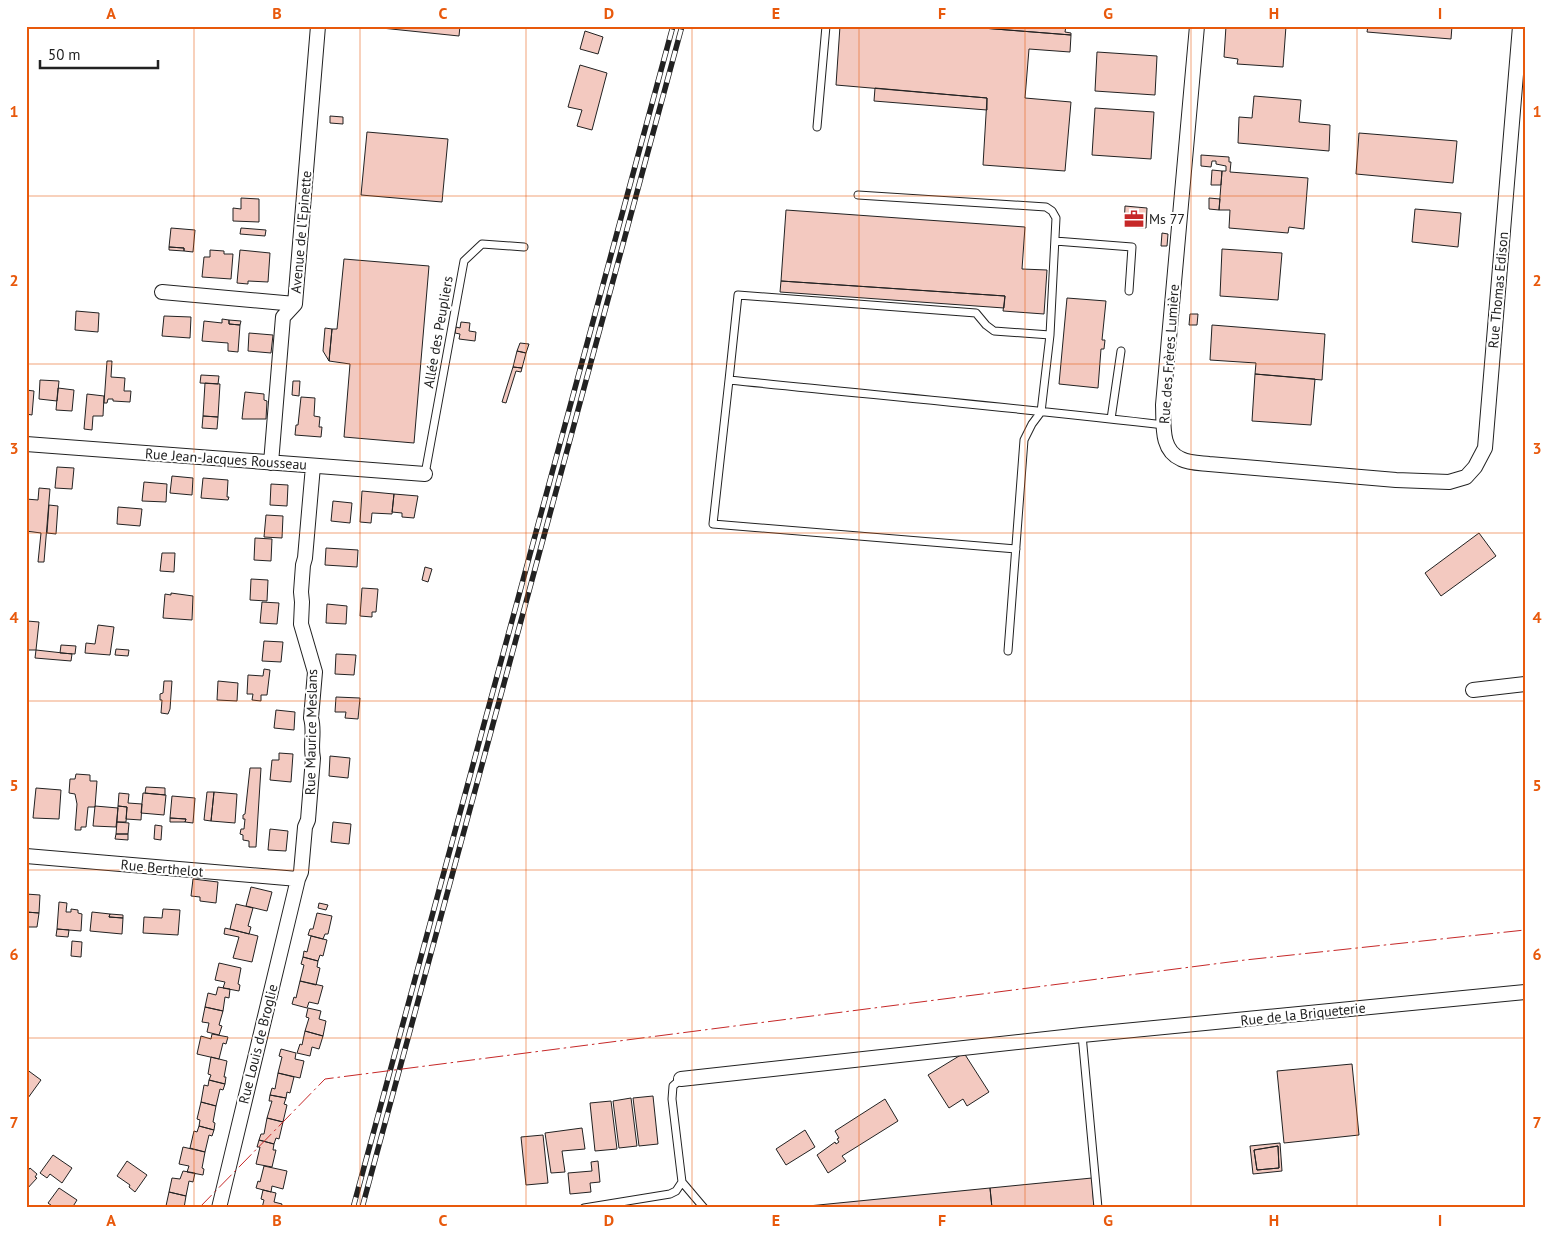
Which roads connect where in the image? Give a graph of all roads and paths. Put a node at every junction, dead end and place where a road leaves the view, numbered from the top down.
1 (318, 26) edge
2 (826, 26) edge
3 (1197, 26) edge
4 (1520, 26) edge
5 (817, 127) dead end
6 (858, 195) dead end
7 (1055, 241) junction
8 (524, 248) dead end
9 (1129, 291) dead end
10 (162, 292) dead end
11 (295, 304) junction
12 (1050, 335) junction
13 (1121, 351) dead end
14 (729, 380) junction
15 (1041, 412) junction
16 (1111, 419) junction
17 (1164, 425) junction
18 (26, 444) edge
19 (271, 463) junction
20 (313, 466) junction
21 (425, 474) joint
22 (1396, 480) joint
23 (1016, 548) junction
24 (1008, 651) dead end
25 (1525, 684) edge
26 (1473, 690) dead end
27 (26, 856) edge
28 (298, 880) junction
29 (1525, 992) edge
30 (1082, 1036) junction
31 (681, 1079) joint
32 (682, 1182) junction
33 (219, 1208) edge
34 (584, 1208) edge
35 (704, 1208) edge
36 (1098, 1208) edge

1 - 11 street, Avenue de l'Epinette
2 - 5 lane
3 - 17 street, Rue des Frères Lumière
4 - 22 street, Rue Thomas Edison
6 - 7 lane
7 - 9 lane
7 - 12 lane
8 - 21 lane, Allée des Peupliers
10 - 11 street
11 - 19 street, Avenue de l'Epinette
12 - 14 lane
12 - 15 lane
13 - 16 lane
14 - 15 lane
14 - 23 lane
15 - 16 lane
15 - 23 lane
16 - 17 lane
17 - 22 street, Rue des Frères Lumière
18 - 19 street, Rue Jean-Jacques Rousseau
19 - 20 street, Rue Jean-Jacques Rousseau
20 - 21 street, Rue Jean-Jacques Rousseau
20 - 28 street, Rue Maurice Meslans
23 - 24 lane
25 - 26 street
27 - 28 street, Rue Berthelot
28 - 33 street, Rue Louis de Broglie
29 - 30 street, Rue de la Briqueterie
30 - 31 street, Rue de la Briqueterie
30 - 36 lane
31 - 32 lane
32 - 34 lane
32 - 35 lane

